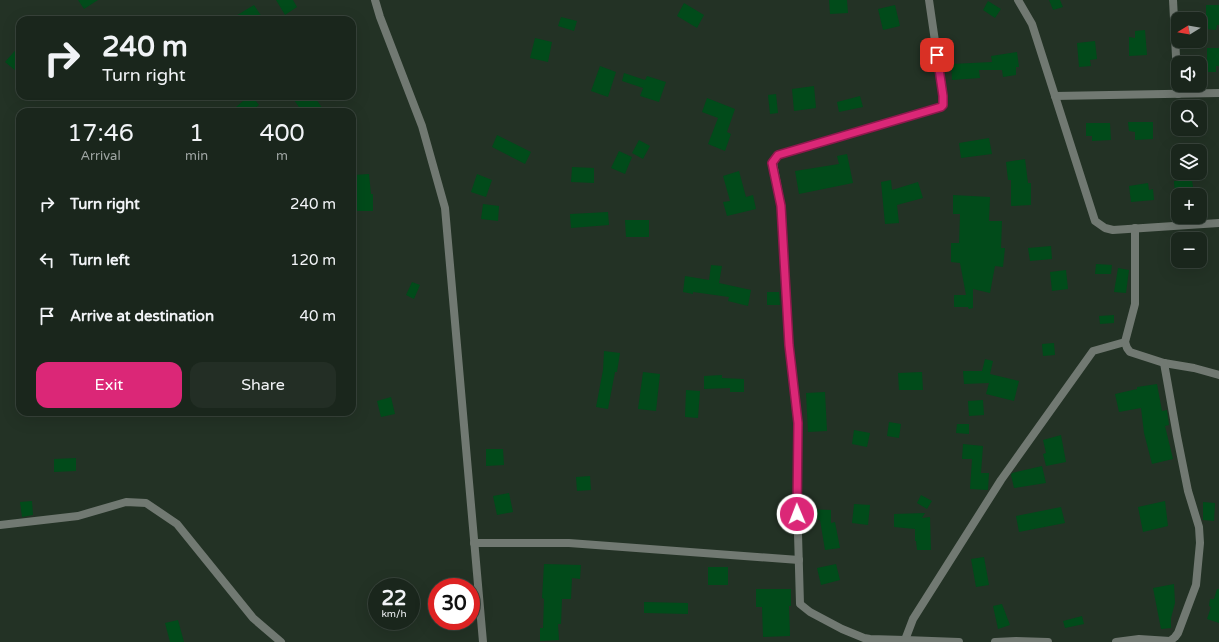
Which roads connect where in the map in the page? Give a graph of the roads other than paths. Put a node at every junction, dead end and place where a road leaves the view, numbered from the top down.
1 (375, 0) edge
2 (929, 0) edge
3 (1018, 0) edge
4 (1173, 0) edge
5 (1219, 93) edge
6 (1178, 94) junction
7 (1055, 96) junction
8 (1219, 223) edge
9 (1135, 228) junction
10 (1125, 342) junction
11 (1164, 363) junction
12 (1219, 375) edge
13 (0, 525) edge
14 (474, 543) junction
15 (799, 560) junction
16 (905, 640) junction
17 (1016, 641) edge
18 (281, 642) edge
19 (483, 642) edge
20 (959, 642) edge
21 (995, 642) edge
22 (1048, 642) edge
23 (1116, 642) edge

1 - 14 street
2 - 15 street
3 - 7 street
4 - 6 street
5 - 6 street
6 - 7 street
7 - 9 street
8 - 9 street
9 - 10 street
10 - 11 street
10 - 16 street
11 - 12 street
11 - 23 street
13 - 18 street
14 - 15 street
14 - 19 street
15 - 16 street
16 - 20 street
17 - 21 street
17 - 22 street

